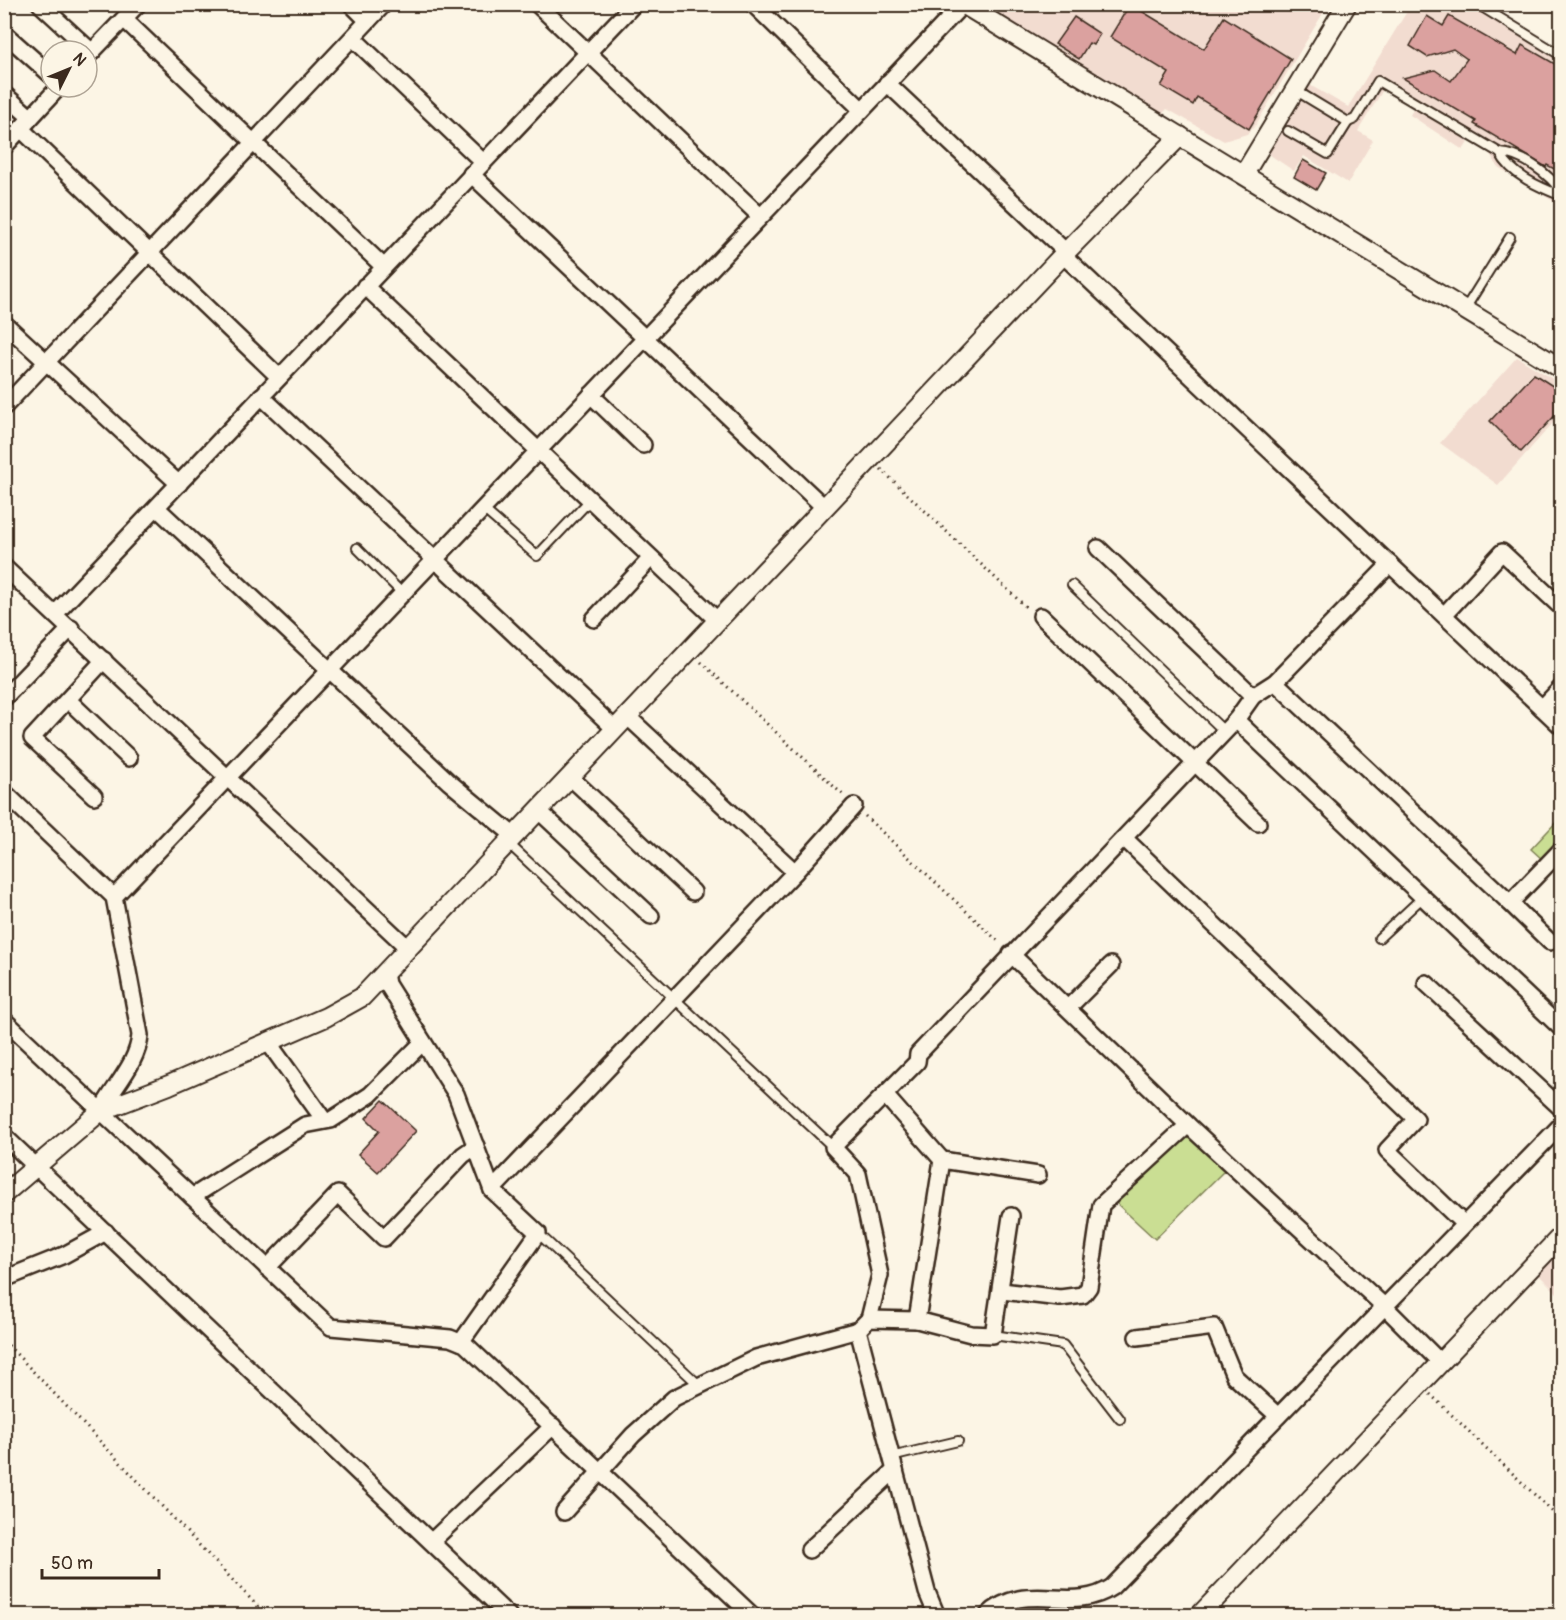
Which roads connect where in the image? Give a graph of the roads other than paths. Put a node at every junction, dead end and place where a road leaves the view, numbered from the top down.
1 (40, 4) edge
2 (138, 4) edge
3 (351, 4) edge
4 (384, 4) edge
5 (537, 4) edge
6 (634, 4) edge
7 (753, 4) edge
8 (963, 4) edge
9 (1347, 4) edge
10 (1477, 4) edge
11 (124, 19) junction
12 (368, 21) junction
13 (4, 33) edge
14 (353, 38) junction
15 (75, 39) edge
16 (99, 45) edge
17 (589, 53) junction
18 (1562, 56) edge
19 (39, 64) edge
20 (887, 83) junction
21 (1295, 90) junction
22 (4, 94) edge
23 (48, 99) edge
24 (862, 110) junction
25 (1348, 122) junction
26 (26, 123) junction
27 (1288, 131) dead end
28 (1180, 136) junction
29 (254, 143) junction
30 (4, 147) edge
31 (1500, 153) junction
32 (483, 162) junction
33 (471, 174) junction
34 (1244, 174) junction
35 (1562, 194) edge
36 (760, 216) junction
37 (1510, 237) dead end
38 (151, 253) junction
39 (1065, 254) junction
40 (384, 267) junction
41 (365, 286) junction
42 (1465, 309) junction
43 (4, 323) edge
44 (645, 337) junction
45 (46, 364) junction
46 (1561, 366) edge
47 (279, 377) junction
48 (591, 395) junction
49 (261, 396) junction
50 (4, 407) edge
51 (643, 445) dead end
52 (538, 449) junction
53 (179, 484) junction
54 (591, 500) junction
55 (158, 508) junction
56 (482, 508) junction
57 (825, 508) junction
58 (357, 548) dead end
59 (1098, 548) dead end
60 (434, 558) junction
61 (651, 558) junction
62 (1390, 564) junction
63 (4, 567) edge
64 (1072, 585) dead end
65 (402, 593) junction
66 (1562, 608) edge
67 (55, 614) junction
68 (1444, 615) junction
69 (1041, 616) road end
70 (594, 619) dead end
71 (718, 621) junction
72 (71, 628) junction
73 (104, 660) junction
74 (329, 670) junction
75 (1275, 682) junction
76 (1562, 687) edge
77 (1253, 696) junction
78 (4, 698) edge
79 (68, 699) junction
80 (1542, 708) junction
81 (1236, 720) junction
82 (621, 723) junction
83 (1562, 727) edge
84 (1224, 732) junction
85 (129, 758) dead end
86 (1195, 761) junction
87 (570, 777) junction
88 (226, 778) junction
89 (4, 792) edge
90 (94, 796) dead end
91 (854, 806) dead end
92 (538, 810) junction
93 (1258, 823) dead end
94 (510, 839) junction
95 (1125, 839) junction
96 (1562, 849) edge
97 (795, 872) junction
98 (693, 892) dead end
99 (1424, 896) junction
100 (114, 897) junction
101 (1510, 903) junction
102 (651, 916) dead end
103 (1379, 938) dead end
104 (1550, 942) dead end
105 (408, 948) junction
106 (1011, 954) junction
107 (1111, 965) dead end
108 (384, 973) junction
109 (1426, 983) dead end
110 (673, 999) junction
111 (1068, 1008) junction
112 (4, 1020) edge
113 (1562, 1029) edge
114 (268, 1042) junction
115 (423, 1042) junction
116 (885, 1095) junction
117 (1562, 1109) edge
118 (101, 1111) junction
119 (324, 1120) junction
120 (1562, 1124) edge
121 (1188, 1125) junction
122 (4, 1137) edge
123 (476, 1146) junction
124 (833, 1147) junction
125 (942, 1160) junction
126 (37, 1168) junction
127 (1038, 1175) dead end
128 (492, 1190) junction
129 (4, 1194) edge
130 (192, 1197) junction
131 (1011, 1216) dead end
132 (1464, 1224) junction
133 (106, 1232) junction
134 (538, 1233) junction
135 (1562, 1235) edge
136 (267, 1269) junction
137 (4, 1280) edge
138 (1002, 1291) junction
139 (1385, 1306) junction
140 (869, 1319) junction
141 (917, 1320) junction
142 (858, 1330) junction
143 (993, 1335) junction
144 (1137, 1337) dead end
145 (461, 1342) junction
146 (1441, 1363) junction
147 (699, 1385) junction
148 (1278, 1416) junction
149 (1120, 1419) dead end
150 (553, 1426) junction
151 (958, 1441) dead end
152 (893, 1464) junction
153 (601, 1472) junction
154 (564, 1512) dead end
155 (432, 1541) junction
156 (809, 1550) dead end
157 (993, 1614) edge
158 (509, 1616) edge
159 (753, 1616) edge
160 (937, 1616) edge
161 (1200, 1616) edge

1 - 15 street
2 - 11 street
3 - 12 street
4 - 12 street
5 - 17 street
6 - 17 street
7 - 24 street
8 - 20 street
8 - 28 street
9 - 21 street
10 - 18 lane
11 - 16 street
11 - 29 street
12 - 14 street
13 - 19 street
14 - 29 street
14 - 32 street
17 - 32 street
17 - 36 street
20 - 24 street
20 - 39 street
21 - 25 lane
21 - 34 street
22 - 26 street
23 - 26 street
24 - 36 street
25 - 27 lane
25 - 31 lane
26 - 30 street
26 - 38 street
28 - 34 street
28 - 39 street
29 - 38 street
29 - 40 street
31 - 35 lane
31 - 35 lane
32 - 33 street
33 - 40 street
33 - 44 street
34 - 42 street
36 - 44 street
37 - 42 lane
38 - 45 street
38 - 47 street
39 - 57 street
39 - 62 street
40 - 41 street
41 - 47 street
41 - 52 street
42 - 46 street
43 - 45 street
44 - 48 street
44 - 57 street
45 - 50 street
45 - 53 street
47 - 49 street
48 - 51 street
48 - 52 street
49 - 53 street
49 - 60 street
52 - 54 street
52 - 56 street
53 - 55 street
54 - 56 lane
54 - 61 street
55 - 67 street
55 - 74 street
56 - 60 street
57 - 71 street
58 - 65 lane
59 - 77 street
60 - 65 street
60 - 82 street
61 - 70 street
61 - 71 street
62 - 68 street
62 - 75 street
63 - 67 street
64 - 84 lane
65 - 74 street
66 - 68 street
67 - 72 street
68 - 80 street
69 - 86 street
71 - 82 street
72 - 73 street
72 - 78 street
73 - 79 street
73 - 88 street
74 - 88 street
74 - 94 street
75 - 77 street
75 - 101 street
76 - 80 street
77 - 81 street
79 - 85 street
79 - 90 street
80 - 83 street
81 - 84 street
81 - 99 street
82 - 87 street
82 - 97 street
84 - 86 street
86 - 93 street
86 - 95 street
87 - 92 street
87 - 98 street
88 - 100 street
88 - 105 street
89 - 100 street
91 - 97 street
92 - 94 street
92 - 102 street
94 - 105 street
94 - 110 lane
95 - 106 street
95 - 132 street
96 - 101 street
97 - 110 street
99 - 103 lane
99 - 113 street
100 - 118 street
101 - 104 street
105 - 108 street
106 - 111 street
106 - 116 street
107 - 111 street
108 - 114 street
108 - 115 street
109 - 117 street
110 - 124 lane
110 - 128 street
111 - 121 street
112 - 118 street
114 - 118 street
114 - 119 street
115 - 119 street
115 - 123 street
116 - 124 street
116 - 125 street
118 - 126 street
118 - 130 street
119 - 130 street
120 - 132 street
121 - 138 street
121 - 139 street
122 - 126 street
123 - 128 street
123 - 136 street
124 - 140 street
125 - 127 street
125 - 141 street
126 - 129 street
126 - 133 street
128 - 134 street
130 - 136 street
131 - 138 street
132 - 139 street
133 - 137 street
133 - 155 street
134 - 145 street
134 - 147 lane
135 - 146 street
136 - 145 street
138 - 143 street
139 - 146 street
139 - 148 street
140 - 141 street
140 - 142 street
141 - 143 street
142 - 147 street
142 - 152 street
143 - 149 lane
144 - 148 street
145 - 150 street
146 - 161 street
147 - 153 street
148 - 157 street
150 - 153 street
150 - 155 street
151 - 152 lane
152 - 156 street
152 - 160 street
153 - 154 street
153 - 159 street
155 - 158 street

